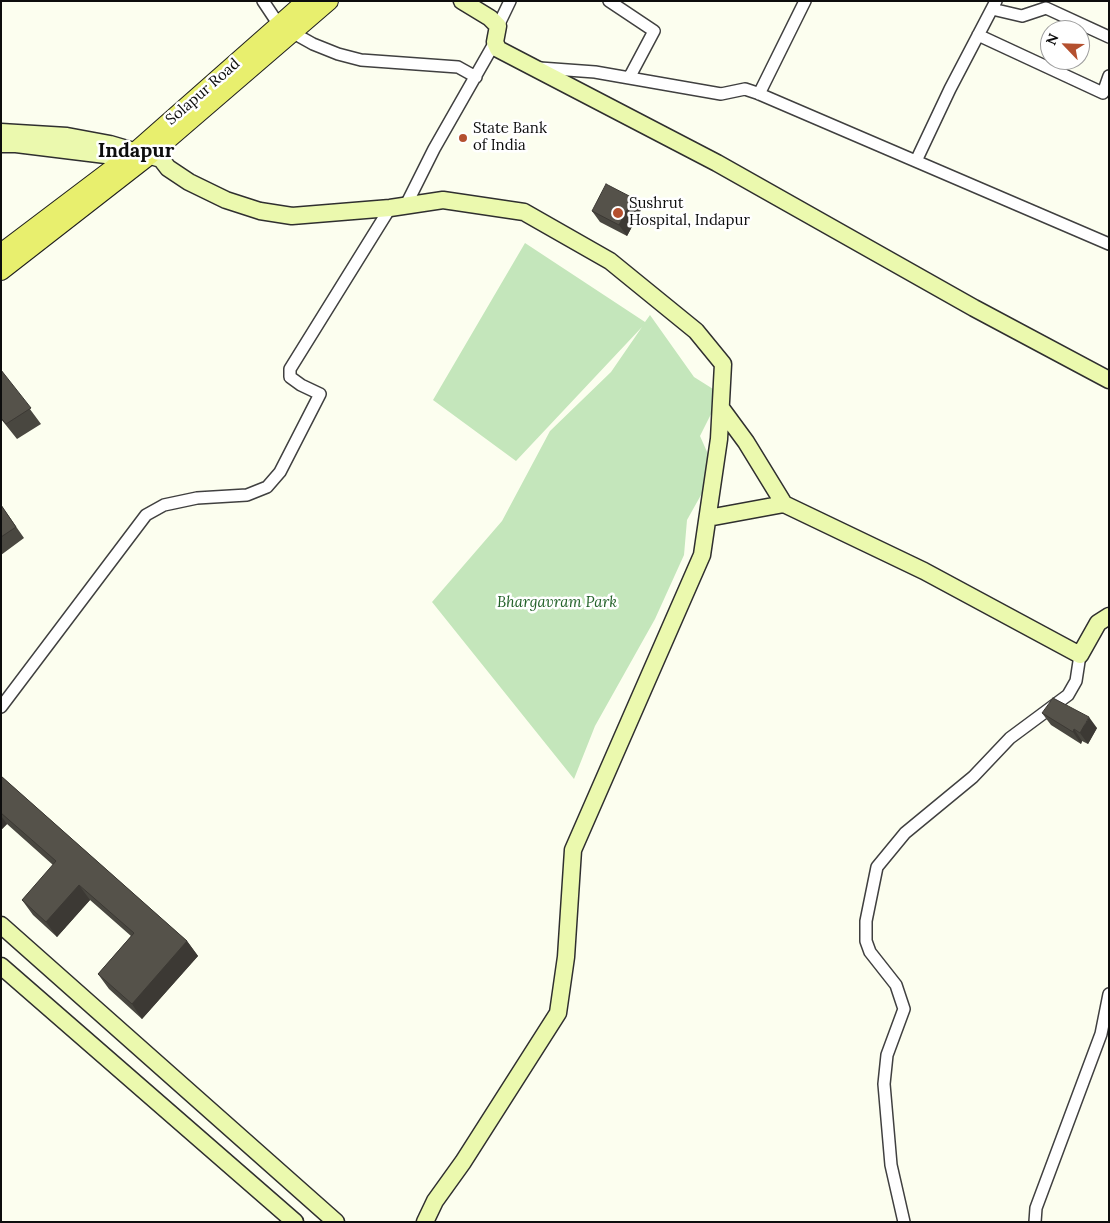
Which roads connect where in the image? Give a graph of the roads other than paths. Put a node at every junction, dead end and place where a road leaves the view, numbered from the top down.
1 (263, 1) edge
2 (306, 1) edge
3 (329, 1) edge
4 (462, 1) edge
5 (510, 1) edge
6 (609, 1) edge
7 (805, 1) edge
8 (994, 5) edge
9 (284, 29) junction
10 (496, 34) junction
11 (978, 35) junction
12 (1109, 37) edge
13 (536, 68) junction
14 (1109, 76) edge
15 (476, 77) junction
16 (629, 78) junction
17 (759, 94) junction
18 (6, 138) edge
19 (138, 157) junction
20 (916, 161) junction
21 (398, 206) junction
22 (1109, 244) edge
23 (1, 253) edge
24 (1, 270) edge
25 (1109, 380) edge
26 (721, 408) junction
27 (784, 504) junction
28 (708, 518) junction
29 (1109, 616) edge
30 (1080, 655) junction
31 (1, 707) edge
32 (1, 925) edge
33 (1, 966) edge
34 (1109, 994) edge
35 (297, 1188) junction
36 (278, 1206) junction
37 (295, 1222) edge
38 (336, 1222) edge
39 (426, 1222) edge
40 (904, 1222) edge
41 (1034, 1222) edge

1 - 9 street
2 - 9 main road, Solapur Road
3 - 9 main road
4 - 10 street
5 - 10 street
6 - 16 street
7 - 17 street
8 - 11 street
8 - 12 street
9 - 15 street
9 - 19 main road, Solapur Road
10 - 13 street
10 - 15 street
11 - 14 street
11 - 20 street
13 - 16 street
13 - 25 street
15 - 21 street
16 - 17 street
17 - 20 street
18 - 19 street
19 - 21 street
19 - 23 main road, Solapur Road
19 - 24 main road
20 - 22 street
21 - 26 street
21 - 31 street
26 - 27 street
26 - 28 street
27 - 28 street
27 - 30 street
28 - 39 street
29 - 30 street
30 - 40 street
32 - 35 street
33 - 36 street
34 - 41 street
35 - 36 street
35 - 38 street
36 - 37 street

